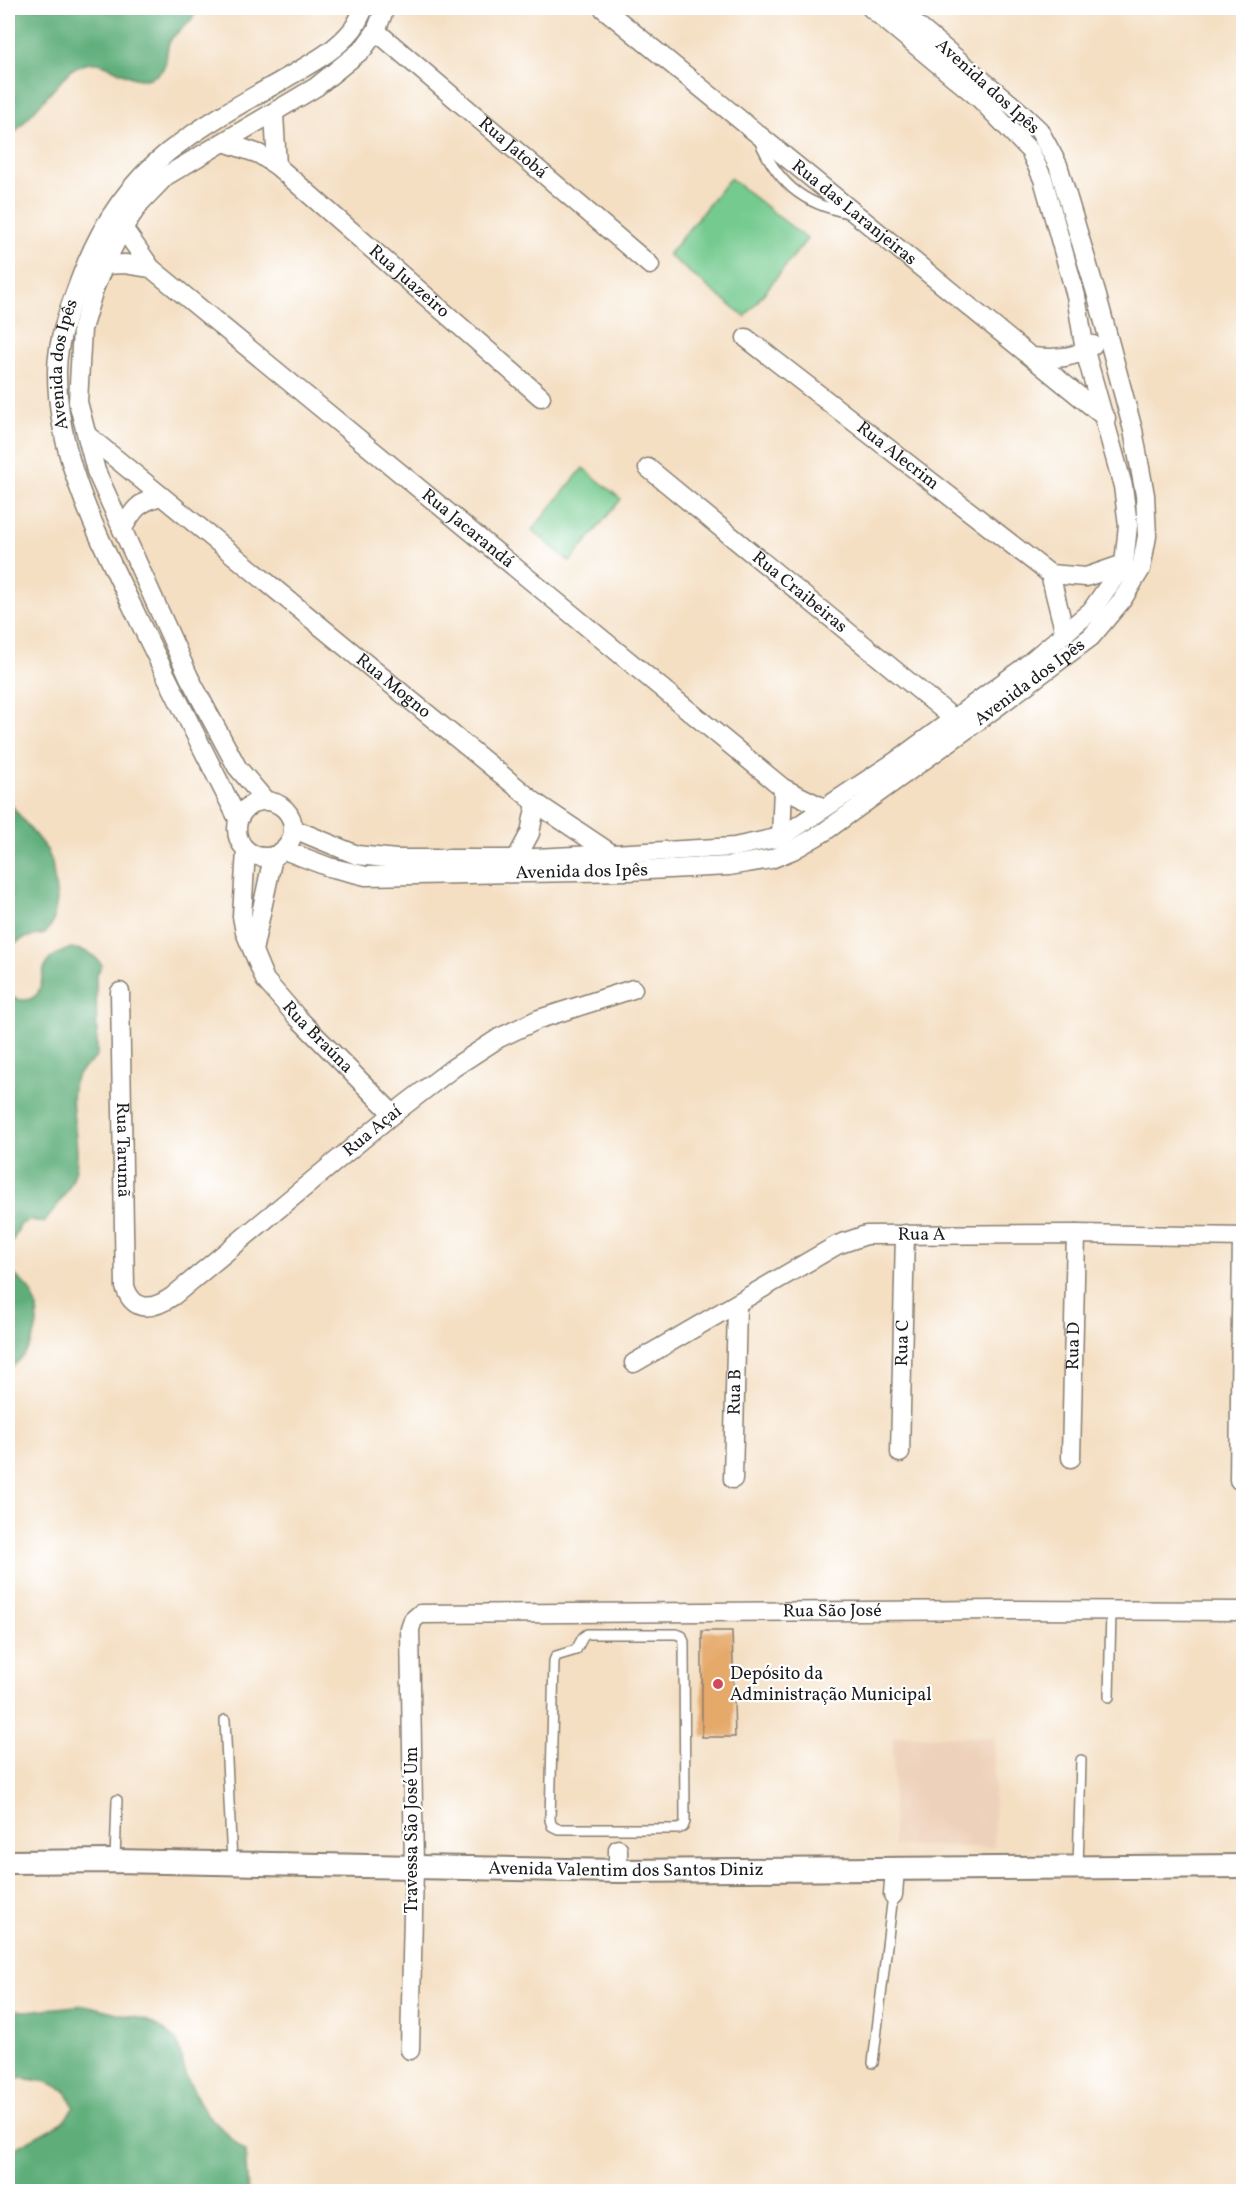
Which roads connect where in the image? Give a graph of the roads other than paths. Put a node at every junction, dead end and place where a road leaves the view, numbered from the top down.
1 (364, 8) edge
2 (385, 8) edge
3 (603, 8) edge
4 (871, 8) edge
5 (896, 8) edge
6 (376, 31) junction
7 (274, 114) junction
8 (224, 142) junction
9 (277, 166) junction
10 (123, 228) junction
11 (104, 265) junction
12 (650, 265) dead end
13 (152, 268) junction
14 (1107, 334) junction
15 (746, 338) dead end
16 (1085, 351) junction
17 (1032, 357) junction
18 (541, 397) dead end
19 (1104, 417) junction
20 (1133, 430) junction
21 (87, 435) junction
22 (648, 468) dead end
23 (161, 496) junction
24 (122, 530) junction
25 (1124, 564) junction
26 (1050, 574) junction
27 (1065, 634) junction
28 (953, 718) junction
29 (783, 788) junction
30 (265, 800) junction
31 (536, 803) junction
32 (824, 808) junction
33 (238, 819) junction
34 (294, 829) junction
35 (781, 837) junction
36 (246, 850) junction
37 (278, 853) junction
38 (613, 854) junction
39 (512, 866) junction
40 (628, 872) junction
41 (253, 953) junction
42 (633, 989) dead end
43 (120, 992) dead end
44 (393, 1114) junction
45 (905, 1234) junction
46 (1076, 1234) junction
47 (1243, 1237) edge
48 (135, 1304) joint
49 (737, 1305) junction
50 (634, 1363) dead end
51 (900, 1453) dead end
52 (1071, 1458) dead end
53 (733, 1479) dead end
54 (1239, 1480) dead end
55 (1111, 1610) junction
56 (1244, 1611) edge
57 (420, 1614) joint
58 (1109, 1697) dead end
59 (225, 1720) dead end
60 (1082, 1760) dead end
61 (117, 1800) dead end
62 (617, 1830) junction
63 (618, 1860) junction
64 (115, 1861) junction
65 (8, 1862) edge
66 (233, 1864) junction
67 (1244, 1866) edge
68 (414, 1867) junction
69 (895, 1868) junction
70 (1078, 1868) junction
71 (893, 1895) joint
72 (410, 2050) dead end
73 (873, 2063) dead end

1 - 33 street, Avenida dos Ipês
2 - 6 street, Avenida dos Ipês
3 - 17 street, Rua das Laranjeiras
4 - 16 street, Avenida dos Ipês
5 - 14 street, Avenida dos Ipês
6 - 7 street, Avenida dos Ipês
6 - 12 street, Rua Jatobá
7 - 8 street, Avenida dos Ipês
7 - 9 street
8 - 9 street, Rua Juazeiro
8 - 10 street, Avenida dos Ipês
9 - 18 street, Rua Juazeiro
10 - 11 street, Avenida dos Ipês
10 - 13 street, Rua Jacarandá
11 - 13 street
11 - 21 street, Avenida dos Ipês
13 - 29 street, Rua Jacarandá
14 - 16 street
14 - 20 street, Avenida dos Ipês
15 - 26 street, Rua Alecrim
16 - 17 street
16 - 19 street, Avenida dos Ipês
17 - 19 street, Rua das Laranjeiras
19 - 20 street, Rua das Laranjeiras
19 - 25 street, Avenida dos Ipês
20 - 40 street, Avenida dos Ipês
21 - 23 street, Rua Mogno
21 - 24 street, Avenida dos Ipês
22 - 28 street, Rua Craibeiras
23 - 24 street
23 - 31 street, Rua Mogno
24 - 30 street, Avenida dos Ipês
25 - 26 street
25 - 27 street, Avenida dos Ipês
26 - 27 street
27 - 28 street, Avenida dos Ipês
28 - 32 street, Avenida dos Ipês
29 - 32 street, Rua Jacarandá
29 - 35 street
30 - 33 street
30 - 34 street, Avenida dos Ipês
31 - 38 street, Rua Mogno
31 - 39 street
32 - 35 street, Avenida dos Ipês
33 - 36 street, Avenida dos Ipês
34 - 37 street
34 - 39 street, Avenida dos Ipês
35 - 38 street, Avenida dos Ipês
36 - 37 street, Avenida dos Ipês
36 - 41 street, Rua Braúna
37 - 39 street, Avenida dos Ipês
37 - 41 street
38 - 39 street, Avenida dos Ipês
38 - 40 street, Rua Mogno
39 - 40 street, Avenida dos Ipês
41 - 44 street, Rua Braúna
42 - 44 street, Rua Açaí
43 - 48 street, Rua Tarumã
44 - 48 street, Rua Açaí
45 - 46 street, Rua A
45 - 49 street, Rua A
45 - 51 street, Rua C
46 - 47 street, Rua A
46 - 52 street, Rua D
47 - 54 street
49 - 50 street, Rua A
49 - 53 street, Rua B
55 - 56 street, Rua São José
55 - 57 street, Rua São José
55 - 58 lane
57 - 68 street, Travessa São José Um
59 - 66 lane
60 - 70 lane
61 - 64 lane
62 - 62 lane
62 - 63 lane
63 - 68 street, Avenida Valentim dos Santos Diniz
63 - 69 street, Avenida Valentim dos Santos Diniz
64 - 65 street, Avenida Valentim dos Santos Diniz
64 - 66 street, Avenida Valentim dos Santos Diniz
66 - 68 street, Avenida Valentim dos Santos Diniz
67 - 70 street, Avenida Valentim dos Santos Diniz
68 - 72 street, Travessa São José Um
69 - 70 street, Avenida Valentim dos Santos Diniz
69 - 71 street
71 - 73 lane

